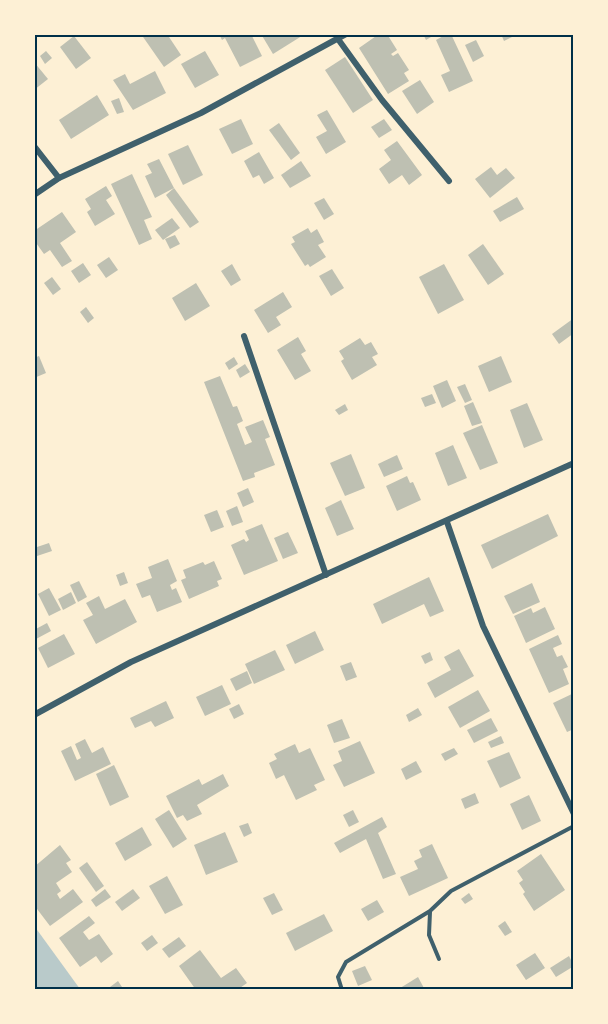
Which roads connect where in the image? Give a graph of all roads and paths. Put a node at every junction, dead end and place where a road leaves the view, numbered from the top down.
1 (346, 34) edge
2 (338, 39) junction
3 (34, 146) edge
4 (59, 178) junction
5 (449, 181) dead end
6 (34, 195) edge
7 (244, 336) dead end
8 (573, 463) edge
9 (447, 522) junction
10 (326, 575) junction
11 (34, 715) edge
12 (573, 814) edge
13 (573, 826) edge
14 (430, 911) junction
15 (439, 959) dead end
16 (342, 990) edge

1 - 2 street
2 - 4 street
2 - 5 street
3 - 4 street
4 - 6 street
7 - 10 street
8 - 9 street
9 - 10 street
9 - 12 street
10 - 11 street
13 - 14 lane
14 - 15 lane
14 - 16 lane

